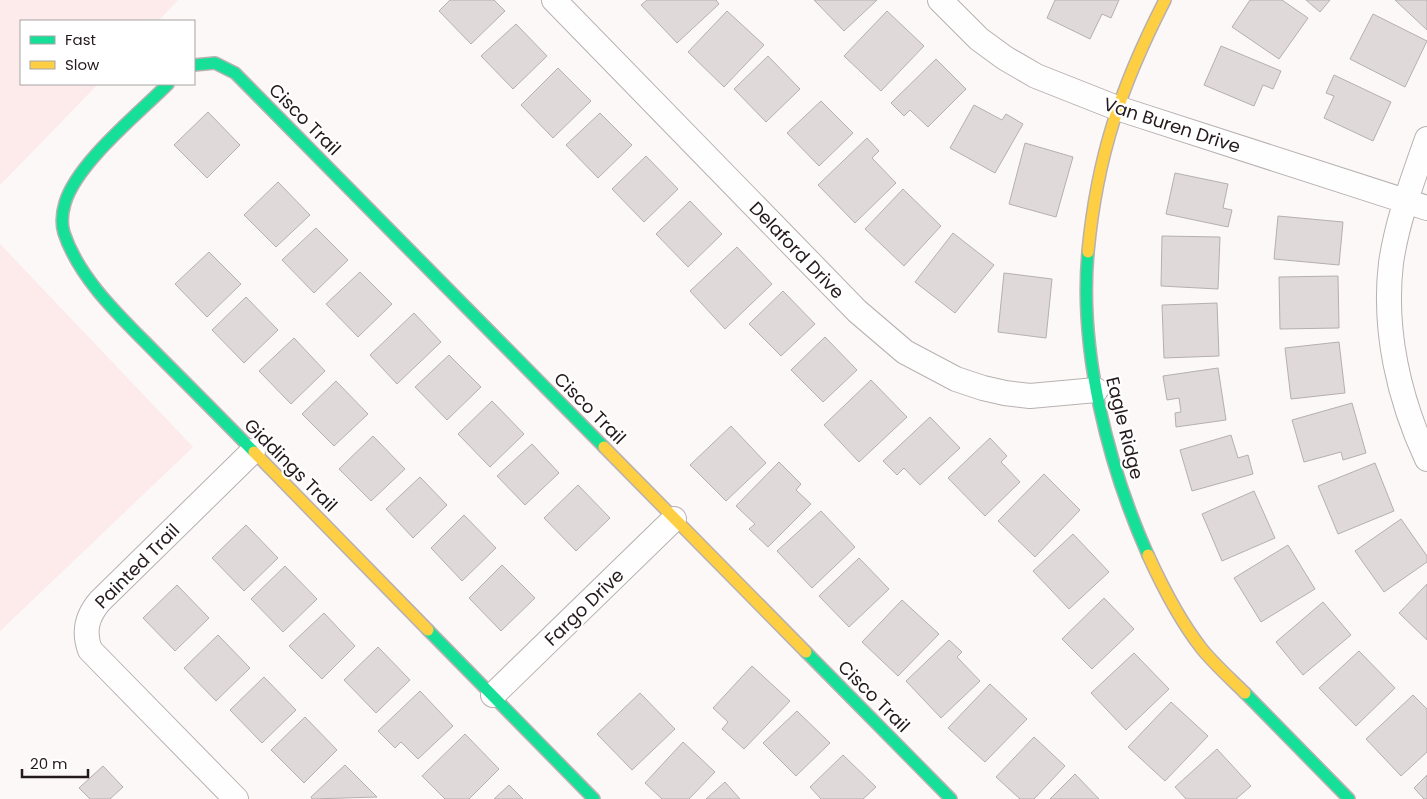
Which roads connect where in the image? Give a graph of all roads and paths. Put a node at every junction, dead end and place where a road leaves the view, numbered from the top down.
1 (554, 0) edge
2 (940, 0) edge
3 (1165, 0) edge
4 (195, 65) edge
5 (167, 85) edge
6 (1117, 108) junction
7 (1427, 139) edge
8 (1417, 204) edge
9 (1096, 390) junction
10 (253, 451) junction
11 (1427, 459) edge
12 (674, 519) junction
13 (493, 695) junction
14 (236, 799) edge
15 (594, 799) edge
16 (951, 799) edge
17 (1349, 799) edge

1 - 9 street, Delaford Drive
2 - 6 street, Van Buren Drive
3 - 6 street, Eagle Ridge
4 - 12 street, Cisco Trail
5 - 10 street, Giddings Trail
6 - 8 street, Van Buren Drive
6 - 9 street, Eagle Ridge
7 - 8 street
8 - 11 street
9 - 17 street, Eagle Ridge
10 - 13 street, Giddings Trail
10 - 14 street, Painted Trail
12 - 13 street, Fargo Drive
12 - 16 street, Cisco Trail
13 - 15 street, Giddings Trail

